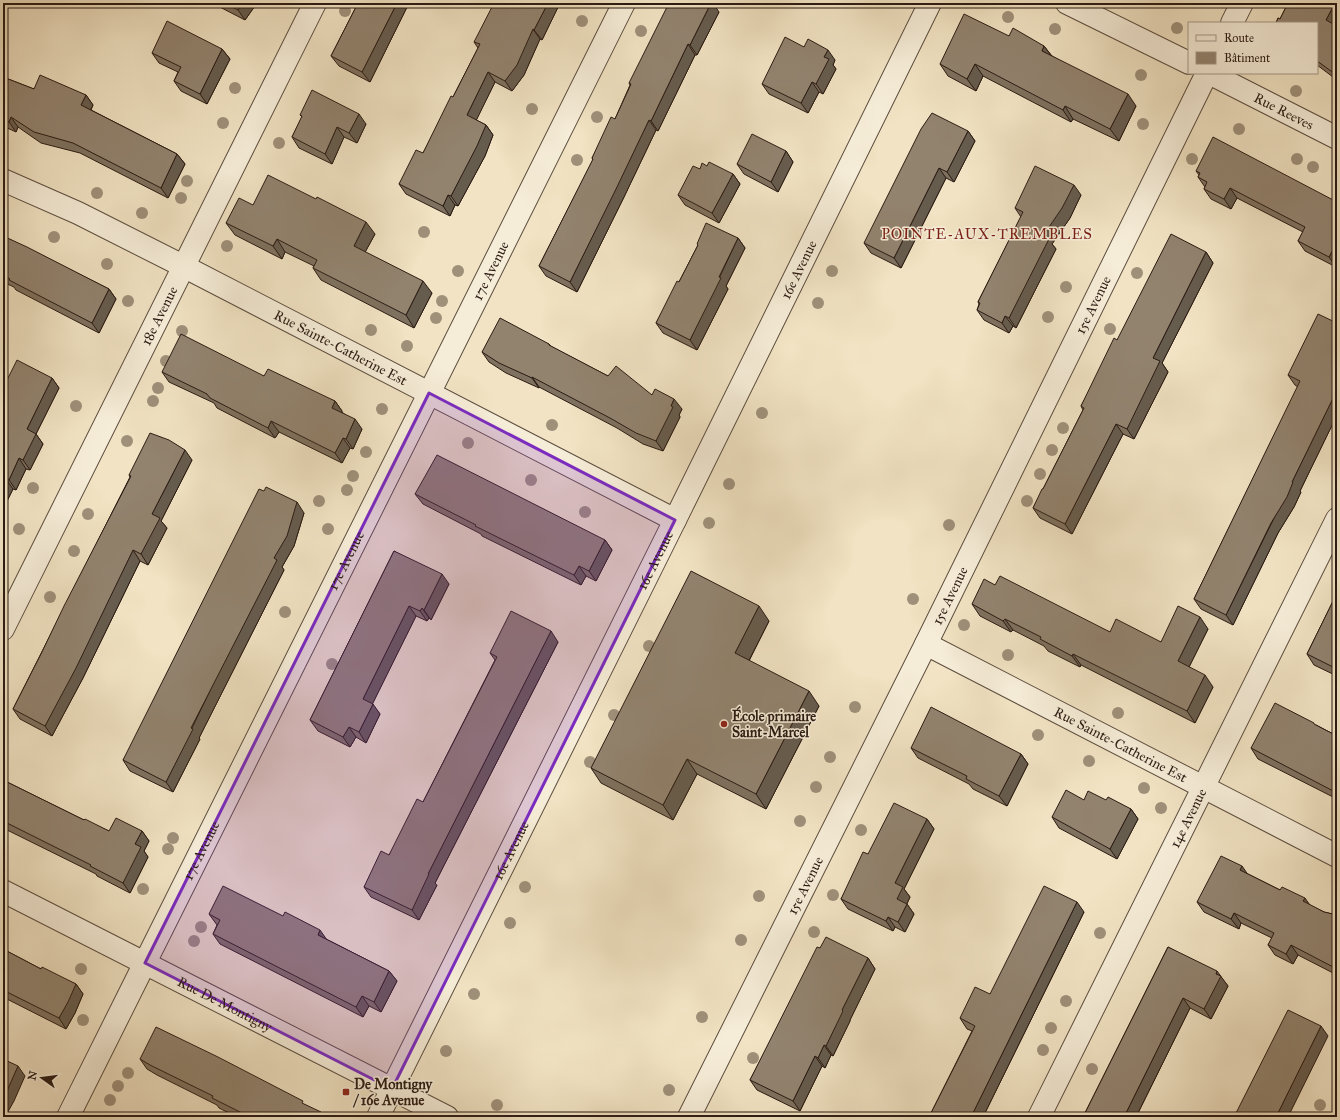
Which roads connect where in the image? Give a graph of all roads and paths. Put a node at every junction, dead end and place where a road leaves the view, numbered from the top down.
1 (314, 3) edge
2 (624, 3) edge
3 (930, 3) edge
4 (1066, 3) edge
5 (1242, 3) edge
6 (1232, 22) edge
7 (1188, 63) edge
8 (1208, 74) edge
9 (1210, 74) edge
10 (1337, 138) edge
11 (3, 180) edge
12 (183, 266) junction
13 (429, 393) junction
14 (1337, 519) edge
15 (675, 520) junction
16 (3, 629) edge
17 (926, 644) junction
18 (1204, 787) junction
19 (1337, 856) edge
20 (3, 891) edge
21 (145, 963) junction
22 (392, 1089) junction
23 (68, 1117) edge
24 (378, 1117) edge
25 (447, 1117) edge
26 (689, 1117) edge
27 (1038, 1117) edge

1 - 12 street, 18e Avenue
2 - 13 street, 17e Avenue
3 - 15 street, 16e Avenue
4 - 7 street
5 - 6 street
8 - 17 street, 15e Avenue
9 - 10 street, Rue Reeves
11 - 12 street, Rue Sainte-Catherine Est
12 - 13 street, Rue Sainte-Catherine Est
12 - 16 street, 18e Avenue
13 - 15 street, Rue Sainte-Catherine Est
13 - 21 street, 17e Avenue
14 - 18 street, 14e Avenue
15 - 22 street, 16e Avenue
17 - 18 street, Rue Sainte-Catherine Est
17 - 26 street, 15e Avenue
18 - 19 street, Rue Sainte-Catherine Est
18 - 27 street, 14e Avenue
20 - 21 street, Rue De Montigny
21 - 22 street, Rue De Montigny
21 - 23 street, 17e Avenue
22 - 24 street, 16e Avenue
22 - 25 street, Rue De Montigny

